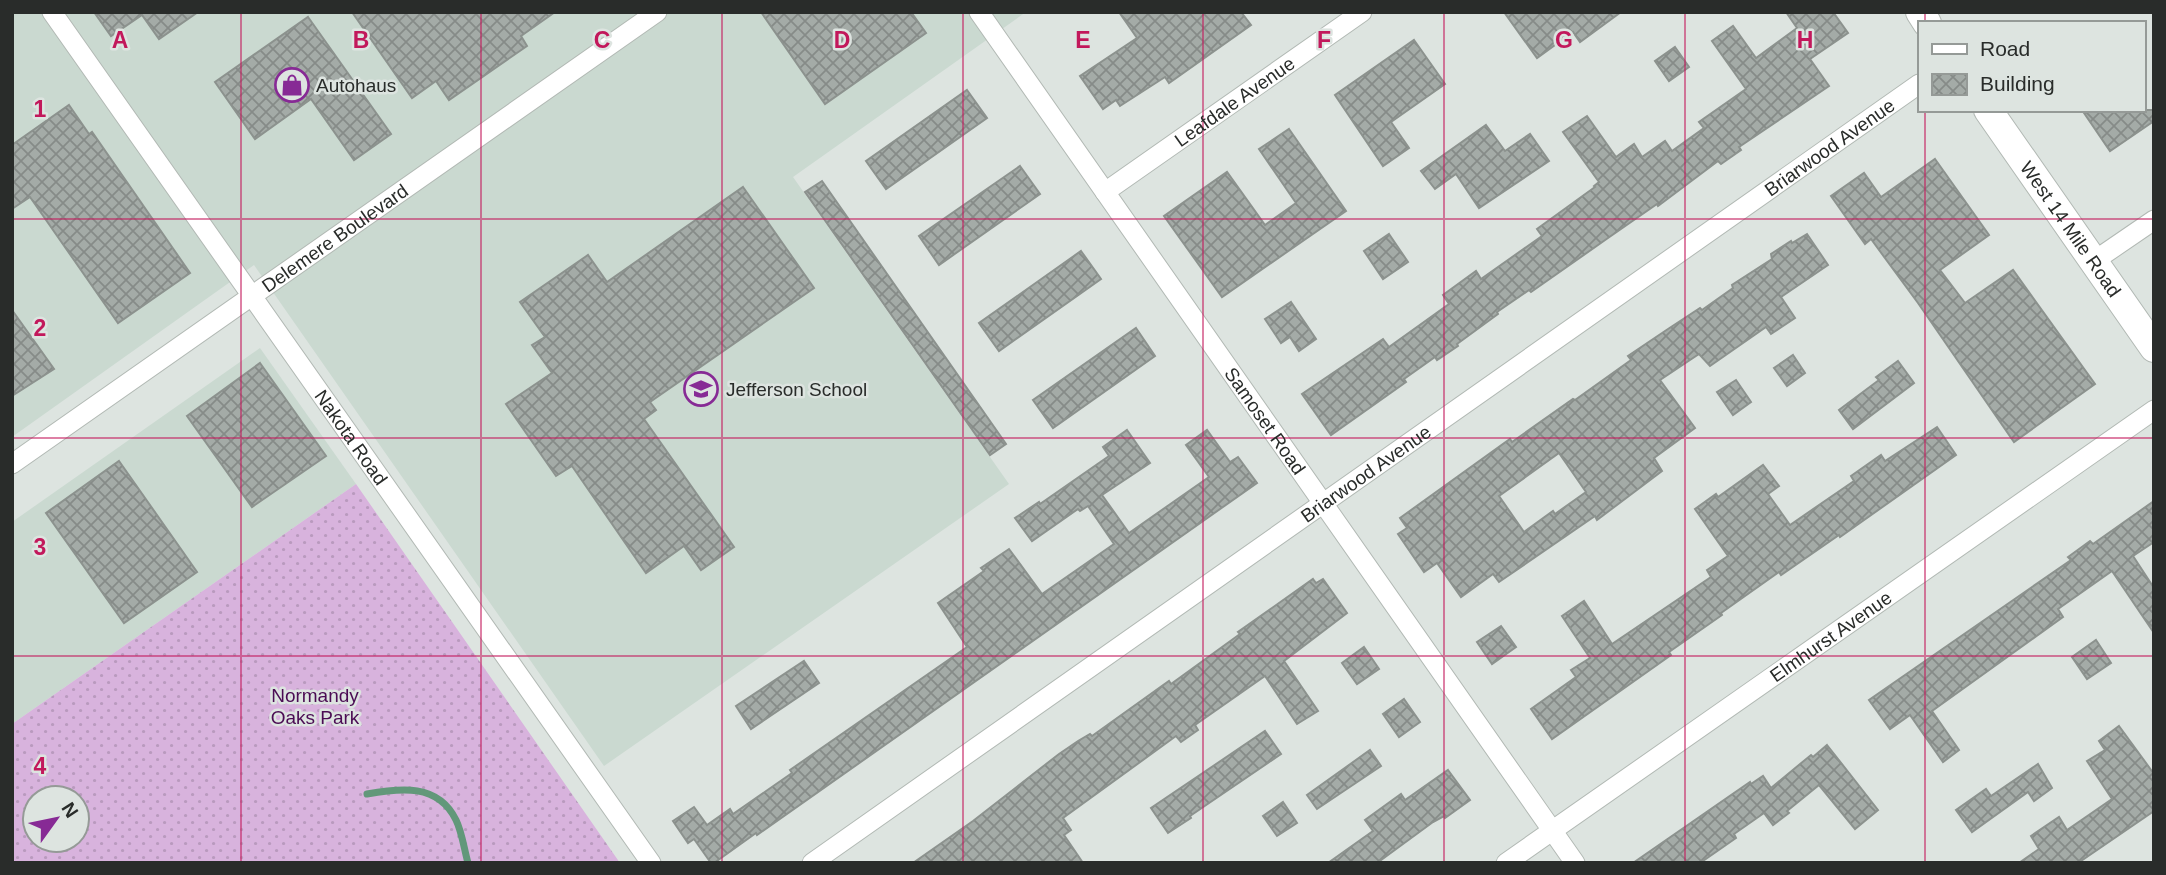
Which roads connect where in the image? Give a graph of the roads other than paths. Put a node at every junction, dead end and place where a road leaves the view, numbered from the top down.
1 (52, 12) edge
2 (657, 12) edge
3 (979, 12) edge
4 (1362, 12) edge
5 (1918, 84) edge
6 (1989, 112) edge
7 (1105, 192) junction
8 (2154, 220) edge
9 (2094, 261) junction
10 (252, 295) junction
11 (2154, 348) edge
12 (2154, 410) edge
13 (12, 464) edge
14 (1324, 503) junction
15 (1553, 831) junction
16 (651, 863) edge
17 (812, 863) edge
18 (1506, 863) edge
19 (1575, 863) edge

1 - 10 street, Nakota Road
2 - 10 street, Delemere Boulevard
3 - 7 street, Samoset Road
4 - 7 street, Leafdale Avenue
5 - 14 street, Briarwood Avenue
6 - 9 main road, West 14 Mile Road
7 - 14 street, Samoset Road
8 - 9 street
9 - 11 main road, West 14 Mile Road
10 - 13 street, Delemere Boulevard
10 - 16 street, Nakota Road
12 - 15 street, Elmhurst Avenue
14 - 15 street, Samoset Road
14 - 17 street, Briarwood Avenue
15 - 18 street, Elmhurst Avenue
15 - 19 street, Samoset Road

